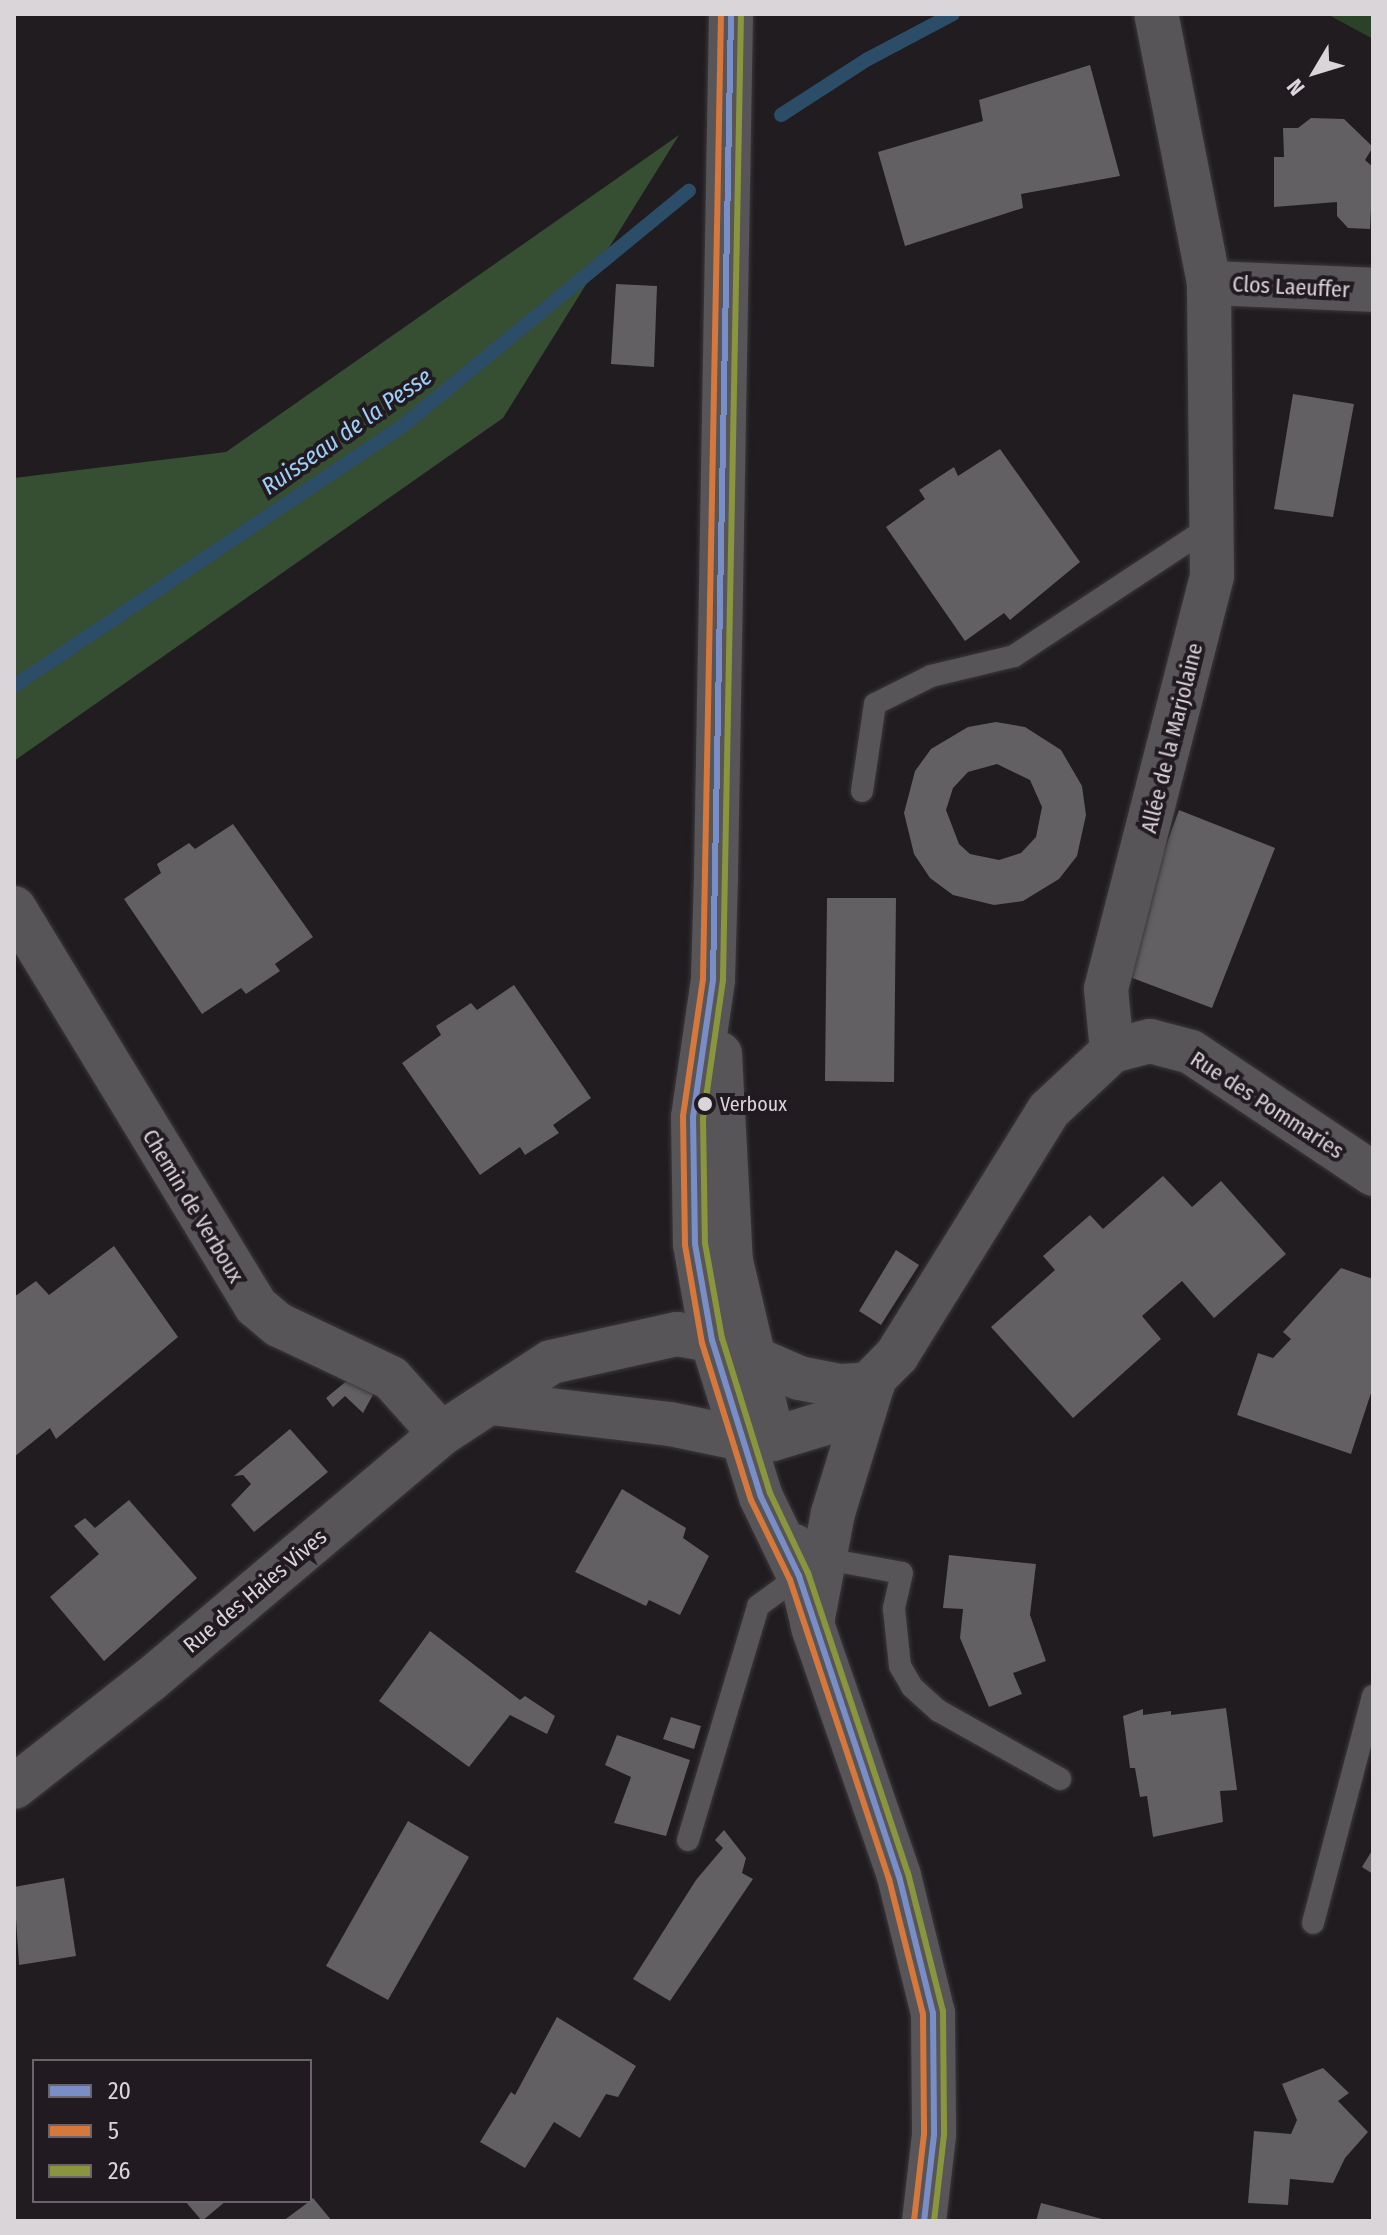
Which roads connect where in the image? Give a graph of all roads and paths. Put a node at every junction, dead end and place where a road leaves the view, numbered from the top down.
1 (731, 14) edge
2 (1156, 14) edge
3 (1209, 283) junction
4 (1373, 290) edge
5 (1211, 526) junction
6 (862, 791) dead end
7 (14, 908) edge
8 (1112, 1051) junction
9 (1373, 1174) edge
10 (731, 1347) junction
11 (873, 1384) junction
12 (491, 1403) junction
13 (441, 1434) junction
14 (758, 1439) junction
15 (812, 1568) junction
16 (1373, 1696) edge
17 (1060, 1779) dead end
18 (16, 1785) edge
19 (688, 1840) dead end
20 (1313, 1923) dead end
21 (924, 2221) edge

1 - 10 street
2 - 3 street, Allée de la Marjolaine
3 - 4 street, Clos Laeuffer
3 - 5 street, Allée de la Marjolaine
5 - 6 lane
5 - 8 street, Allée de la Marjolaine
7 - 13 street, Chemin de Verboux
8 - 9 street, Rue des Pommaries
8 - 11 street
10 - 11 street
10 - 12 street, Rue des Haies Vives
10 - 14 street
11 - 14 street
11 - 15 street
12 - 13 street, Rue des Haies Vives
12 - 14 street
13 - 18 street, Rue des Haies Vives
14 - 15 street
15 - 17 lane
15 - 19 lane
15 - 21 street
16 - 20 lane

